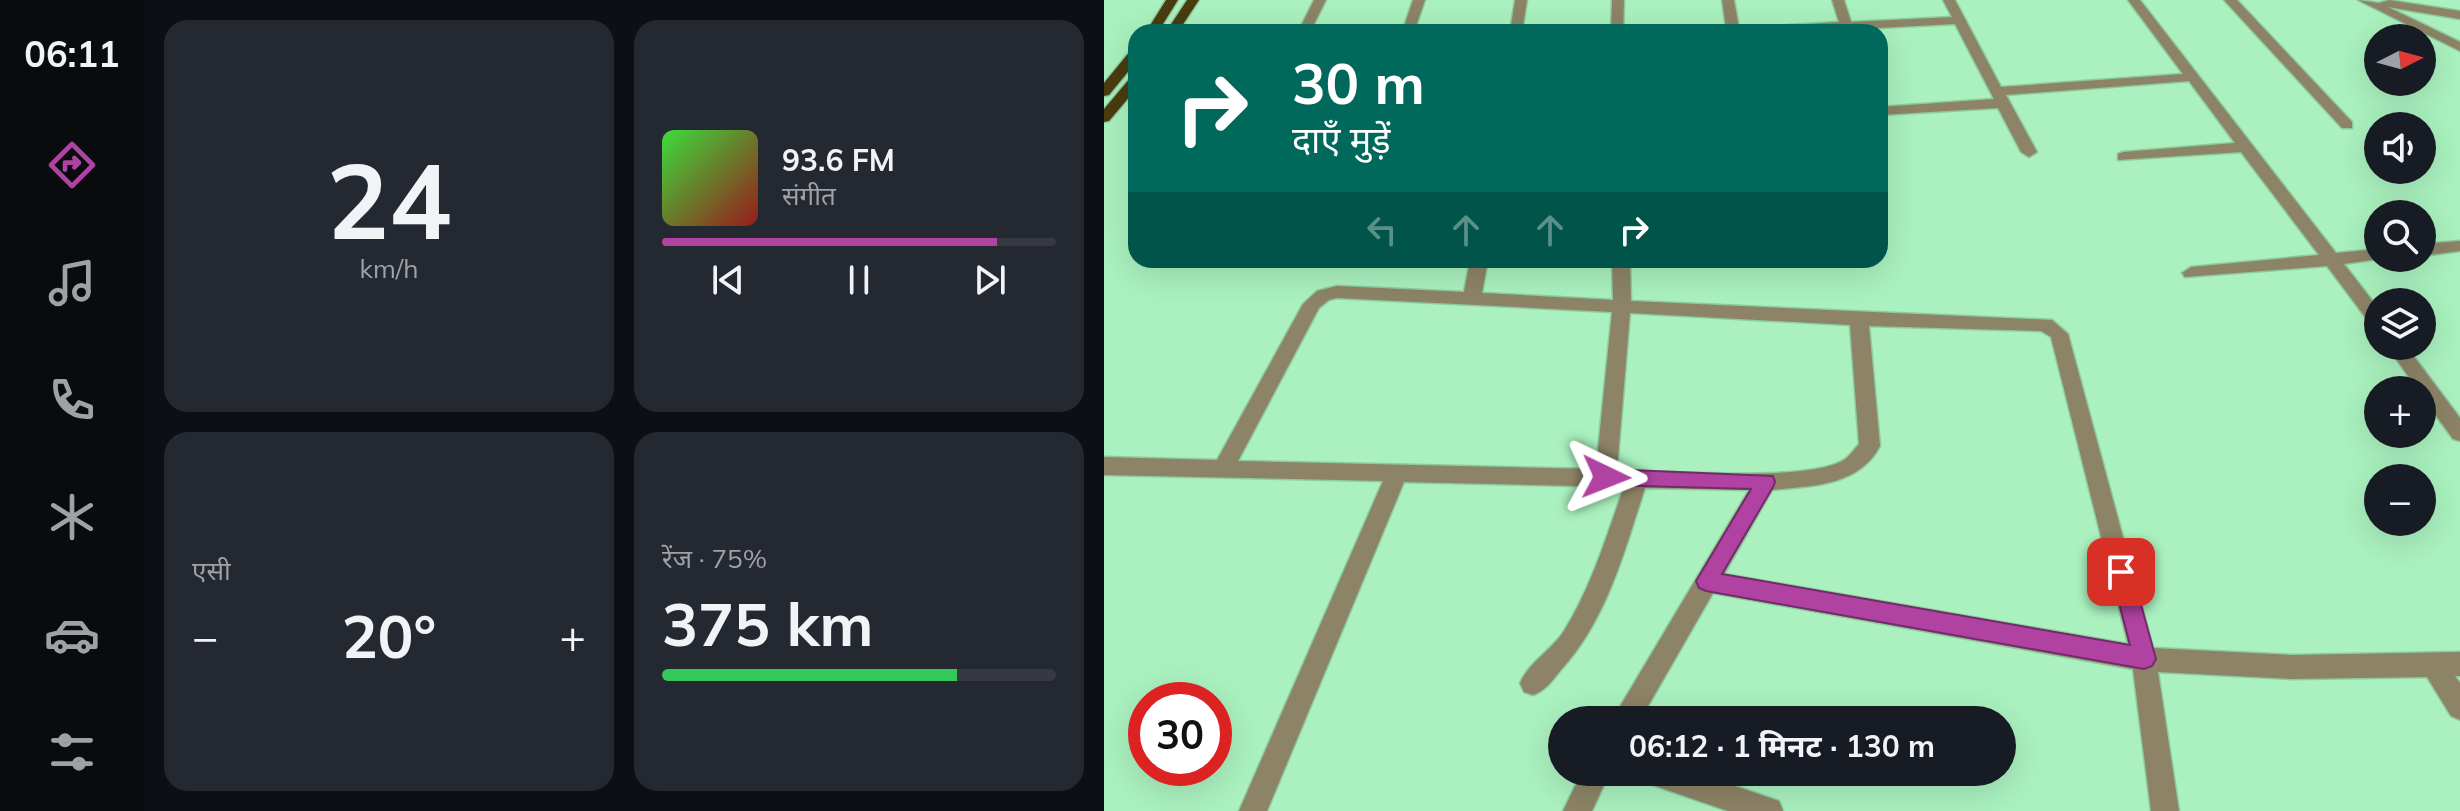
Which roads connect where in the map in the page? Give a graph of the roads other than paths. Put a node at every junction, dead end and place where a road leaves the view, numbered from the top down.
1 (1172, 0) edge
2 (1193, 0) edge
3 (1320, 0) edge
4 (1419, 0) edge
5 (1521, 0) edge
6 (1618, 0) edge
7 (1728, 0) edge
8 (1838, 0) edge
9 (1949, 0) edge
10 (2134, 0) edge
11 (2230, 0) edge
12 (2365, 0) edge
13 (2460, 15) edge
14 (1960, 20) junction
15 (1157, 24) edge
16 (1177, 24) edge
17 (1308, 24) edge
18 (1411, 24) edge
19 (1517, 24) edge
20 (1617, 24) edge
21 (1730, 24) edge
22 (1845, 24) edge
23 (1884, 24) edge
24 (2460, 47) edge
25 (1128, 63) edge
26 (2191, 77) junction
27 (1128, 90) edge
28 (1104, 92) edge
29 (2000, 97) junction
30 (1888, 110) edge
31 (1104, 118) edge
32 (2347, 125) dead end
33 (2245, 147) junction
34 (2029, 152) dead end
35 (2123, 157) dead end
36 (2460, 246) edge
37 (2436, 249) edge
38 (2364, 256) edge
39 (2333, 259) junction
40 (1478, 268) edge
41 (1621, 268) edge
42 (2191, 273) dead end
43 (1472, 298) junction
44 (2364, 302) edge
45 (1622, 305) junction
46 (1859, 319) junction
47 (2406, 360) edge
48 (2460, 433) edge
49 (1104, 466) edge
50 (1223, 469) junction
51 (1397, 473) junction
52 (1606, 477) junction
53 (1638, 478) junction
54 (1766, 482) junction
55 (1706, 581) junction
56 (2144, 659) junction
57 (2448, 665) edge
58 (1533, 683) dead end
59 (1633, 706) edge
60 (2460, 707) edge
61 (1589, 786) edge
62 (1695, 786) edge
63 (1253, 811) edge
64 (1577, 811) edge
65 (1769, 811) edge
66 (2165, 811) edge

1 - 15 main road
2 - 16 main road
3 - 17 street
4 - 18 street
5 - 19 street
6 - 20 street
7 - 21 street
8 - 22 street
9 - 14 street
10 - 26 street
11 - 32 street
12 - 13 street
12 - 24 street
14 - 23 street
14 - 29 street
25 - 28 main road
26 - 29 street
26 - 33 street
27 - 31 main road
29 - 30 street
29 - 34 street
33 - 35 street
33 - 39 street
36 - 37 street
38 - 39 street
39 - 42 street
39 - 44 street
40 - 43 street
41 - 45 street
43 - 45 street
43 - 50 street
45 - 46 street
45 - 52 street
46 - 54 street
46 - 56 street
47 - 48 street
49 - 50 street
50 - 51 street
51 - 52 street
51 - 63 street
52 - 53 street
53 - 54 street
53 - 58 street
54 - 55 street
55 - 56 street
55 - 59 street
56 - 57 street
56 - 66 street
57 - 60 street
61 - 64 street
62 - 65 street

